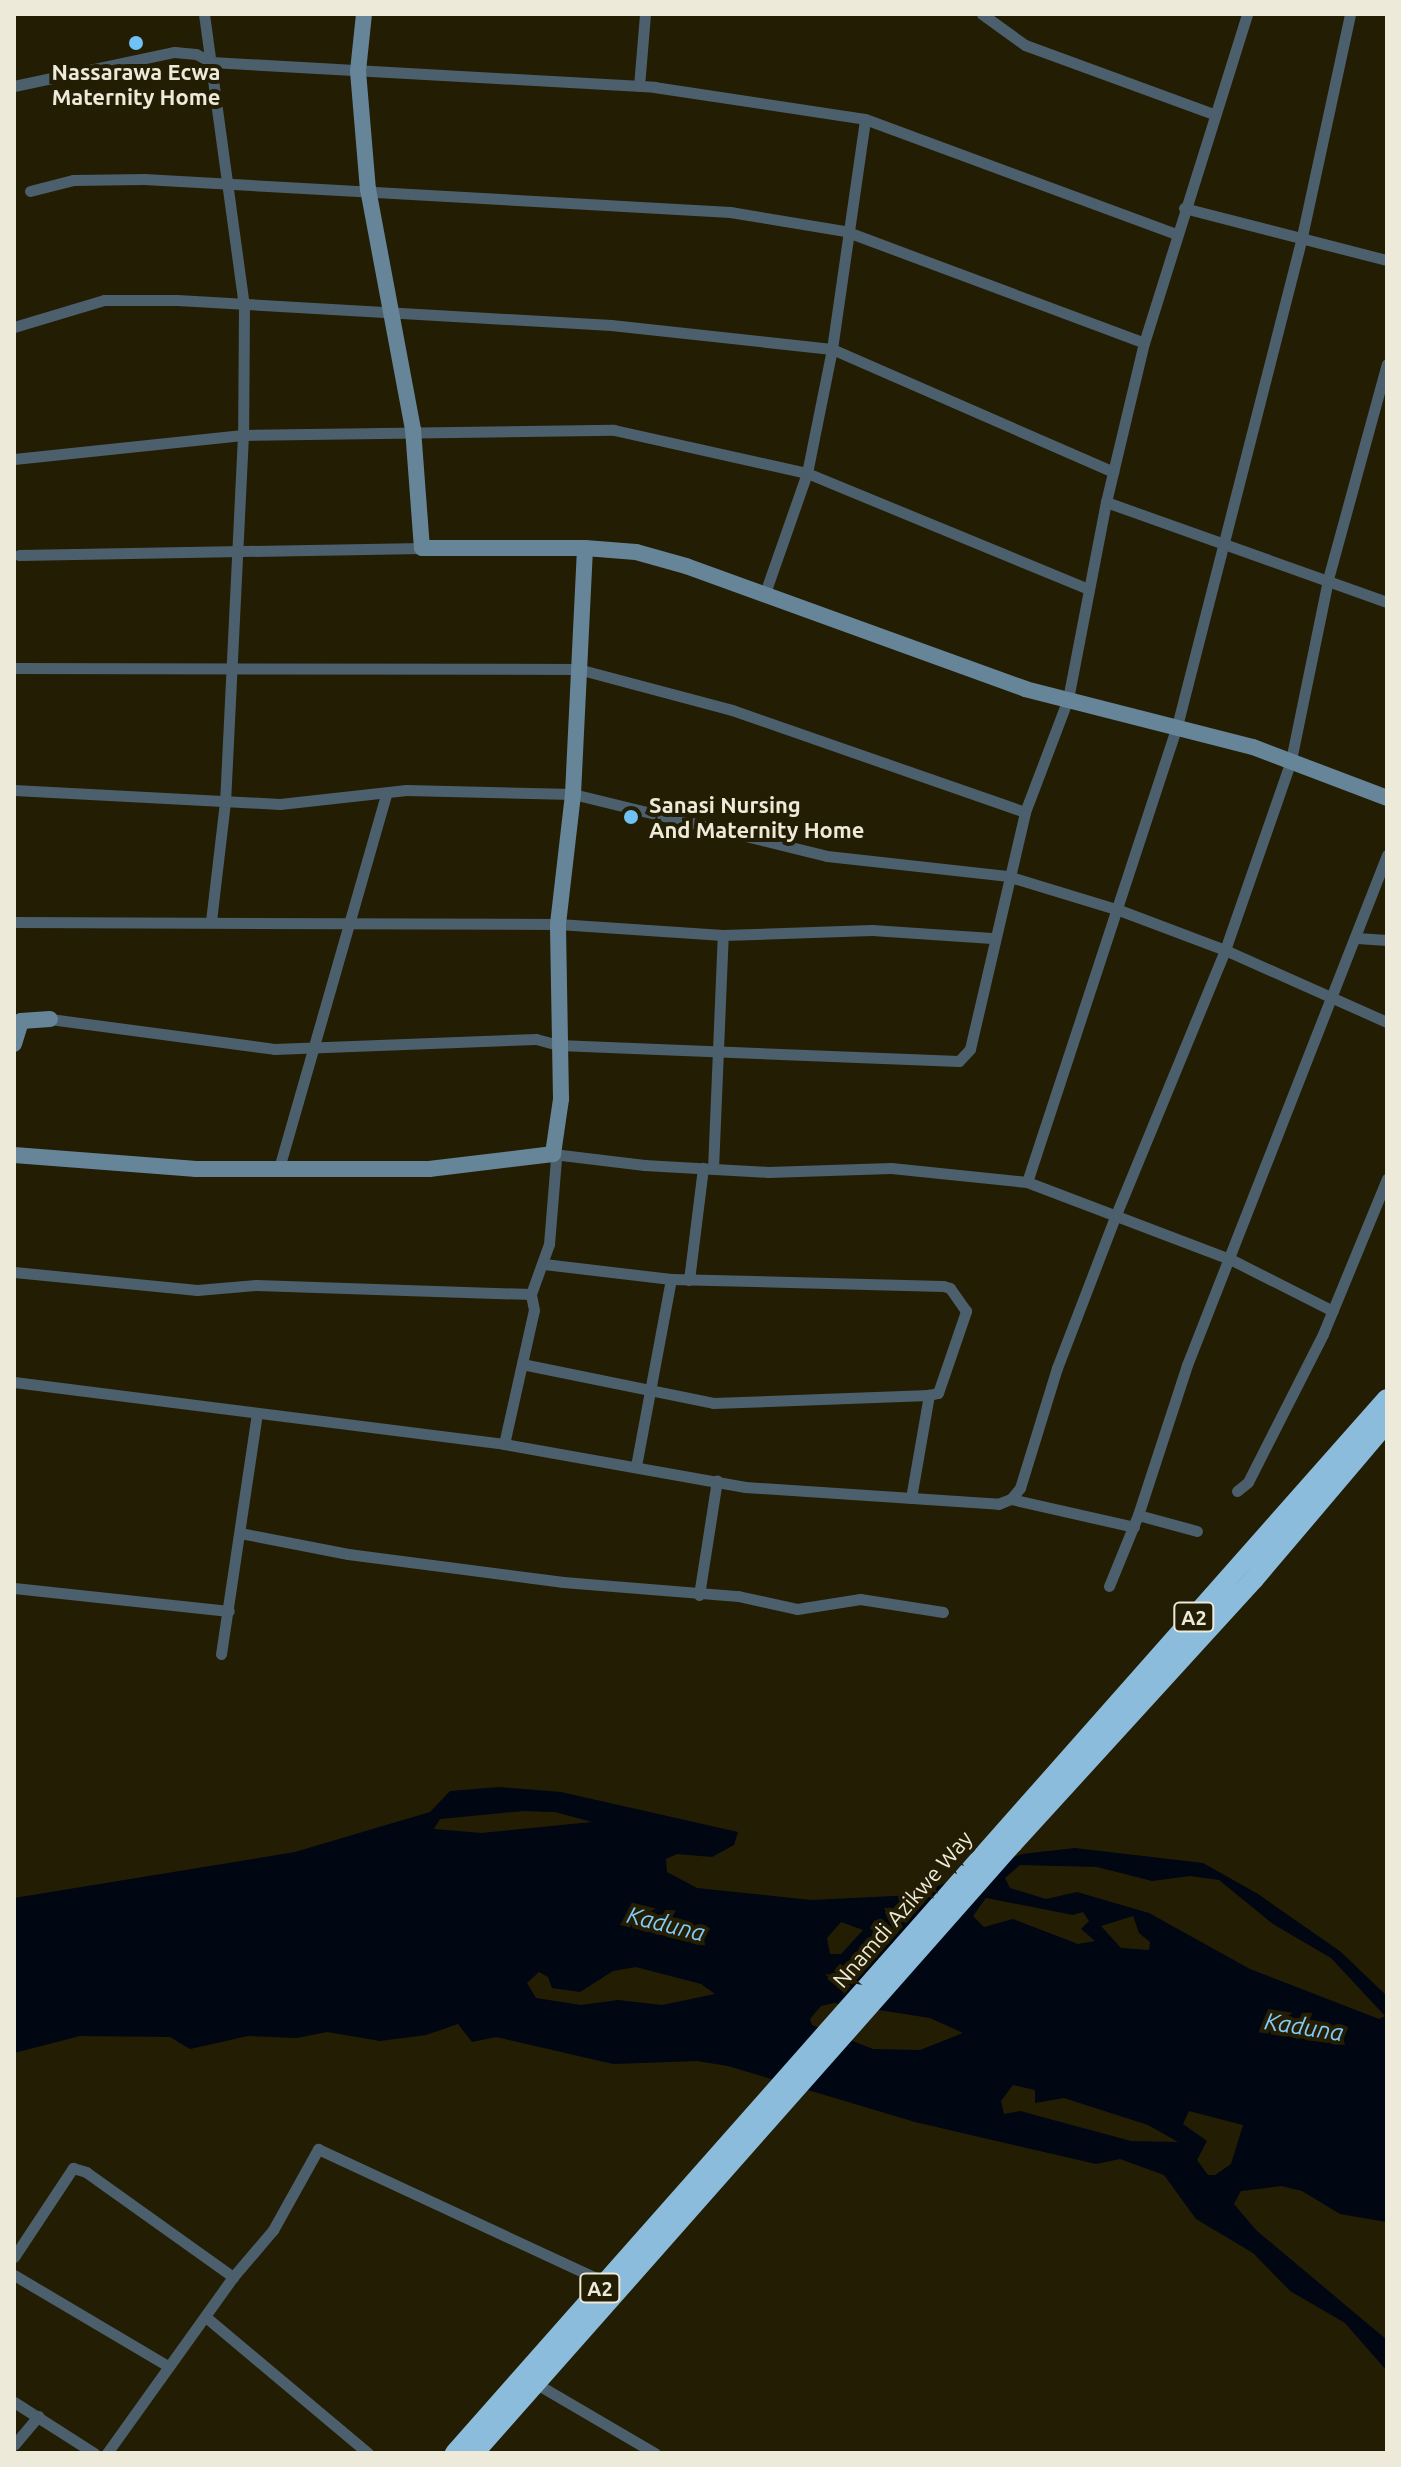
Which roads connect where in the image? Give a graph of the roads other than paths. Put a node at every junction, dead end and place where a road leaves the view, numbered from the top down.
1 (204, 14) edge
2 (364, 14) edge
3 (645, 14) edge
4 (982, 14) edge
5 (1247, 14) edge
6 (1350, 14) edge
7 (211, 62) junction
8 (358, 71) junction
9 (14, 86) edge
10 (639, 86) junction
11 (1214, 114) junction
12 (865, 119) junction
13 (227, 183) junction
14 (368, 189) junction
15 (30, 191) dead end
16 (1184, 208) junction
17 (845, 231) junction
18 (1176, 234) junction
19 (1301, 241) junction
20 (1387, 260) edge
21 (244, 307) junction
22 (389, 314) junction
23 (14, 327) edge
24 (1144, 343) junction
25 (832, 349) junction
26 (1387, 364) edge
27 (413, 429) junction
28 (243, 435) junction
29 (14, 459) edge
30 (1113, 472) junction
31 (807, 473) junction
32 (1106, 502) junction
33 (1220, 545) junction
34 (422, 548) junction
35 (585, 548) junction
36 (236, 554) junction
37 (19, 555) dead end
38 (1328, 579) junction
39 (1089, 589) junction
40 (765, 593) junction
41 (1387, 602) edge
42 (14, 668) edge
43 (578, 669) junction
44 (232, 672) junction
45 (1068, 699) junction
46 (1177, 726) junction
47 (1291, 760) junction
48 (14, 790) edge
49 (386, 794) junction
50 (573, 794) junction
51 (1387, 798) edge
52 (225, 802) junction
53 (1025, 812) junction
54 (1387, 855) edge
55 (1007, 876) junction
56 (1119, 910) junction
57 (211, 921) junction
58 (14, 922) edge
59 (352, 922) junction
60 (558, 924) junction
61 (723, 935) junction
62 (992, 938) junction
63 (1357, 938) junction
64 (1387, 940) edge
65 (1225, 950) junction
66 (1334, 1000) junction
67 (50, 1019) joint
68 (1387, 1022) edge
69 (14, 1044) edge
70 (558, 1045) junction
71 (311, 1047) junction
72 (718, 1050) junction
73 (14, 1155) edge
74 (555, 1156) junction
75 (279, 1168) junction
76 (708, 1169) junction
77 (1387, 1179) edge
78 (1027, 1182) junction
79 (1115, 1217) junction
80 (1230, 1259) junction
81 (544, 1264) junction
82 (14, 1272) edge
83 (671, 1279) junction
84 (689, 1280) junction
85 (531, 1294) junction
86 (1333, 1311) junction
87 (522, 1364) junction
88 (14, 1382) edge
89 (649, 1394) junction
90 (929, 1395) junction
91 (1387, 1399) edge
92 (257, 1414) junction
93 (1387, 1422) edge
94 (504, 1444) junction
95 (636, 1466) junction
96 (717, 1480) junction
97 (1237, 1491) dead end
98 (911, 1498) junction
99 (1011, 1499) junction
100 (1136, 1521) junction
101 (1197, 1531) dead end
102 (240, 1533) junction
103 (1109, 1586) dead end
104 (14, 1588) edge
105 (699, 1595) junction
106 (229, 1611) junction
107 (943, 1612) dead end
108 (221, 1654) dead end
109 (1006, 1838) junction
110 (751, 2127) junction
111 (14, 2257) edge
112 (14, 2275) edge
113 (233, 2277) junction
114 (605, 2282) junction
115 (207, 2318) junction
116 (168, 2366) junction
117 (535, 2383) junction
118 (14, 2402) edge
119 (38, 2416) junction
120 (14, 2445) edge
121 (94, 2453) edge
122 (107, 2453) edge
123 (368, 2453) edge
124 (455, 2453) edge
125 (474, 2453) edge
126 (655, 2453) edge

1 - 7 street
2 - 8 street
3 - 10 street
4 - 11 street
5 - 11 street
6 - 19 street
7 - 8 street
7 - 9 street
7 - 13 street
8 - 10 street
8 - 14 street
10 - 12 street
11 - 16 street
12 - 17 street
12 - 18 street
13 - 14 street
13 - 15 street
13 - 21 street
14 - 17 street
14 - 22 street
16 - 18 street
16 - 19 street
17 - 24 street
17 - 25 street
18 - 24 street
19 - 20 street
19 - 33 street
21 - 22 street
21 - 23 street
21 - 28 street
22 - 25 street
22 - 27 street
24 - 30 street
25 - 30 street
25 - 31 street
26 - 38 street
27 - 28 street
27 - 31 street
27 - 34 street
28 - 29 street
28 - 36 street
30 - 32 street
31 - 39 street
31 - 40 street
32 - 33 street
32 - 39 street
33 - 38 street
33 - 46 street
34 - 35 street
34 - 36 street
35 - 40 street
35 - 43 street
36 - 37 street
36 - 44 street
38 - 41 street
38 - 47 street
39 - 45 street
40 - 45 street
42 - 44 street
43 - 44 street
43 - 50 street
43 - 53 street
44 - 52 street
45 - 46 street
45 - 53 street
46 - 47 street
46 - 56 street
47 - 51 street
47 - 65 street
48 - 52 street
49 - 50 street
49 - 52 street
49 - 59 street
50 - 55 street
50 - 60 street
52 - 57 street
53 - 55 street
54 - 63 street
55 - 56 street
55 - 62 street
56 - 65 street
56 - 78 street
57 - 58 street
57 - 59 street
59 - 60 street
59 - 71 street
60 - 61 street
60 - 70 street
61 - 62 street
61 - 72 street
62 - 72 street
63 - 64 street
63 - 66 street
65 - 66 street
65 - 79 street
66 - 68 street
66 - 80 street
67 - 69 street
67 - 71 street
70 - 71 street
70 - 72 street
70 - 74 street
71 - 75 street
72 - 76 street
73 - 75 street
74 - 75 street
74 - 76 street
74 - 81 street
76 - 78 street
76 - 84 street
77 - 86 street
78 - 79 street
79 - 80 street
79 - 99 street
80 - 86 street
80 - 100 street
81 - 83 street
81 - 85 street
82 - 85 street
83 - 84 street
83 - 89 street
84 - 90 street
85 - 87 street
86 - 97 street
87 - 89 street
87 - 94 street
88 - 92 street
89 - 90 street
89 - 95 street
90 - 98 street
91 - 109 highway, Nnamdi Azikwe Way / A2
92 - 94 street
92 - 102 street
93 - 109 highway, Nnamdi Azikwe Way / A2
94 - 95 street
95 - 96 street
96 - 98 street
96 - 105 street
98 - 99 street
99 - 100 street
100 - 101 street
100 - 103 street
102 - 105 street
102 - 106 street
104 - 106 street
105 - 107 street
106 - 108 street
109 - 110 highway, Nnamdi Azikwe Way / A2
110 - 114 highway, Nnamdi Azikwe Way / A2
110 - 117 highway, Nnamdi Azikwe Way / A2
111 - 113 street
112 - 116 street
113 - 114 street
113 - 115 street
114 - 124 highway, Nnamdi Azikwe Way / A2
115 - 116 street
115 - 123 street
116 - 122 street
117 - 125 highway, Nnamdi Azikwe Way / A2
117 - 126 street
118 - 119 street
119 - 120 street
119 - 121 street

